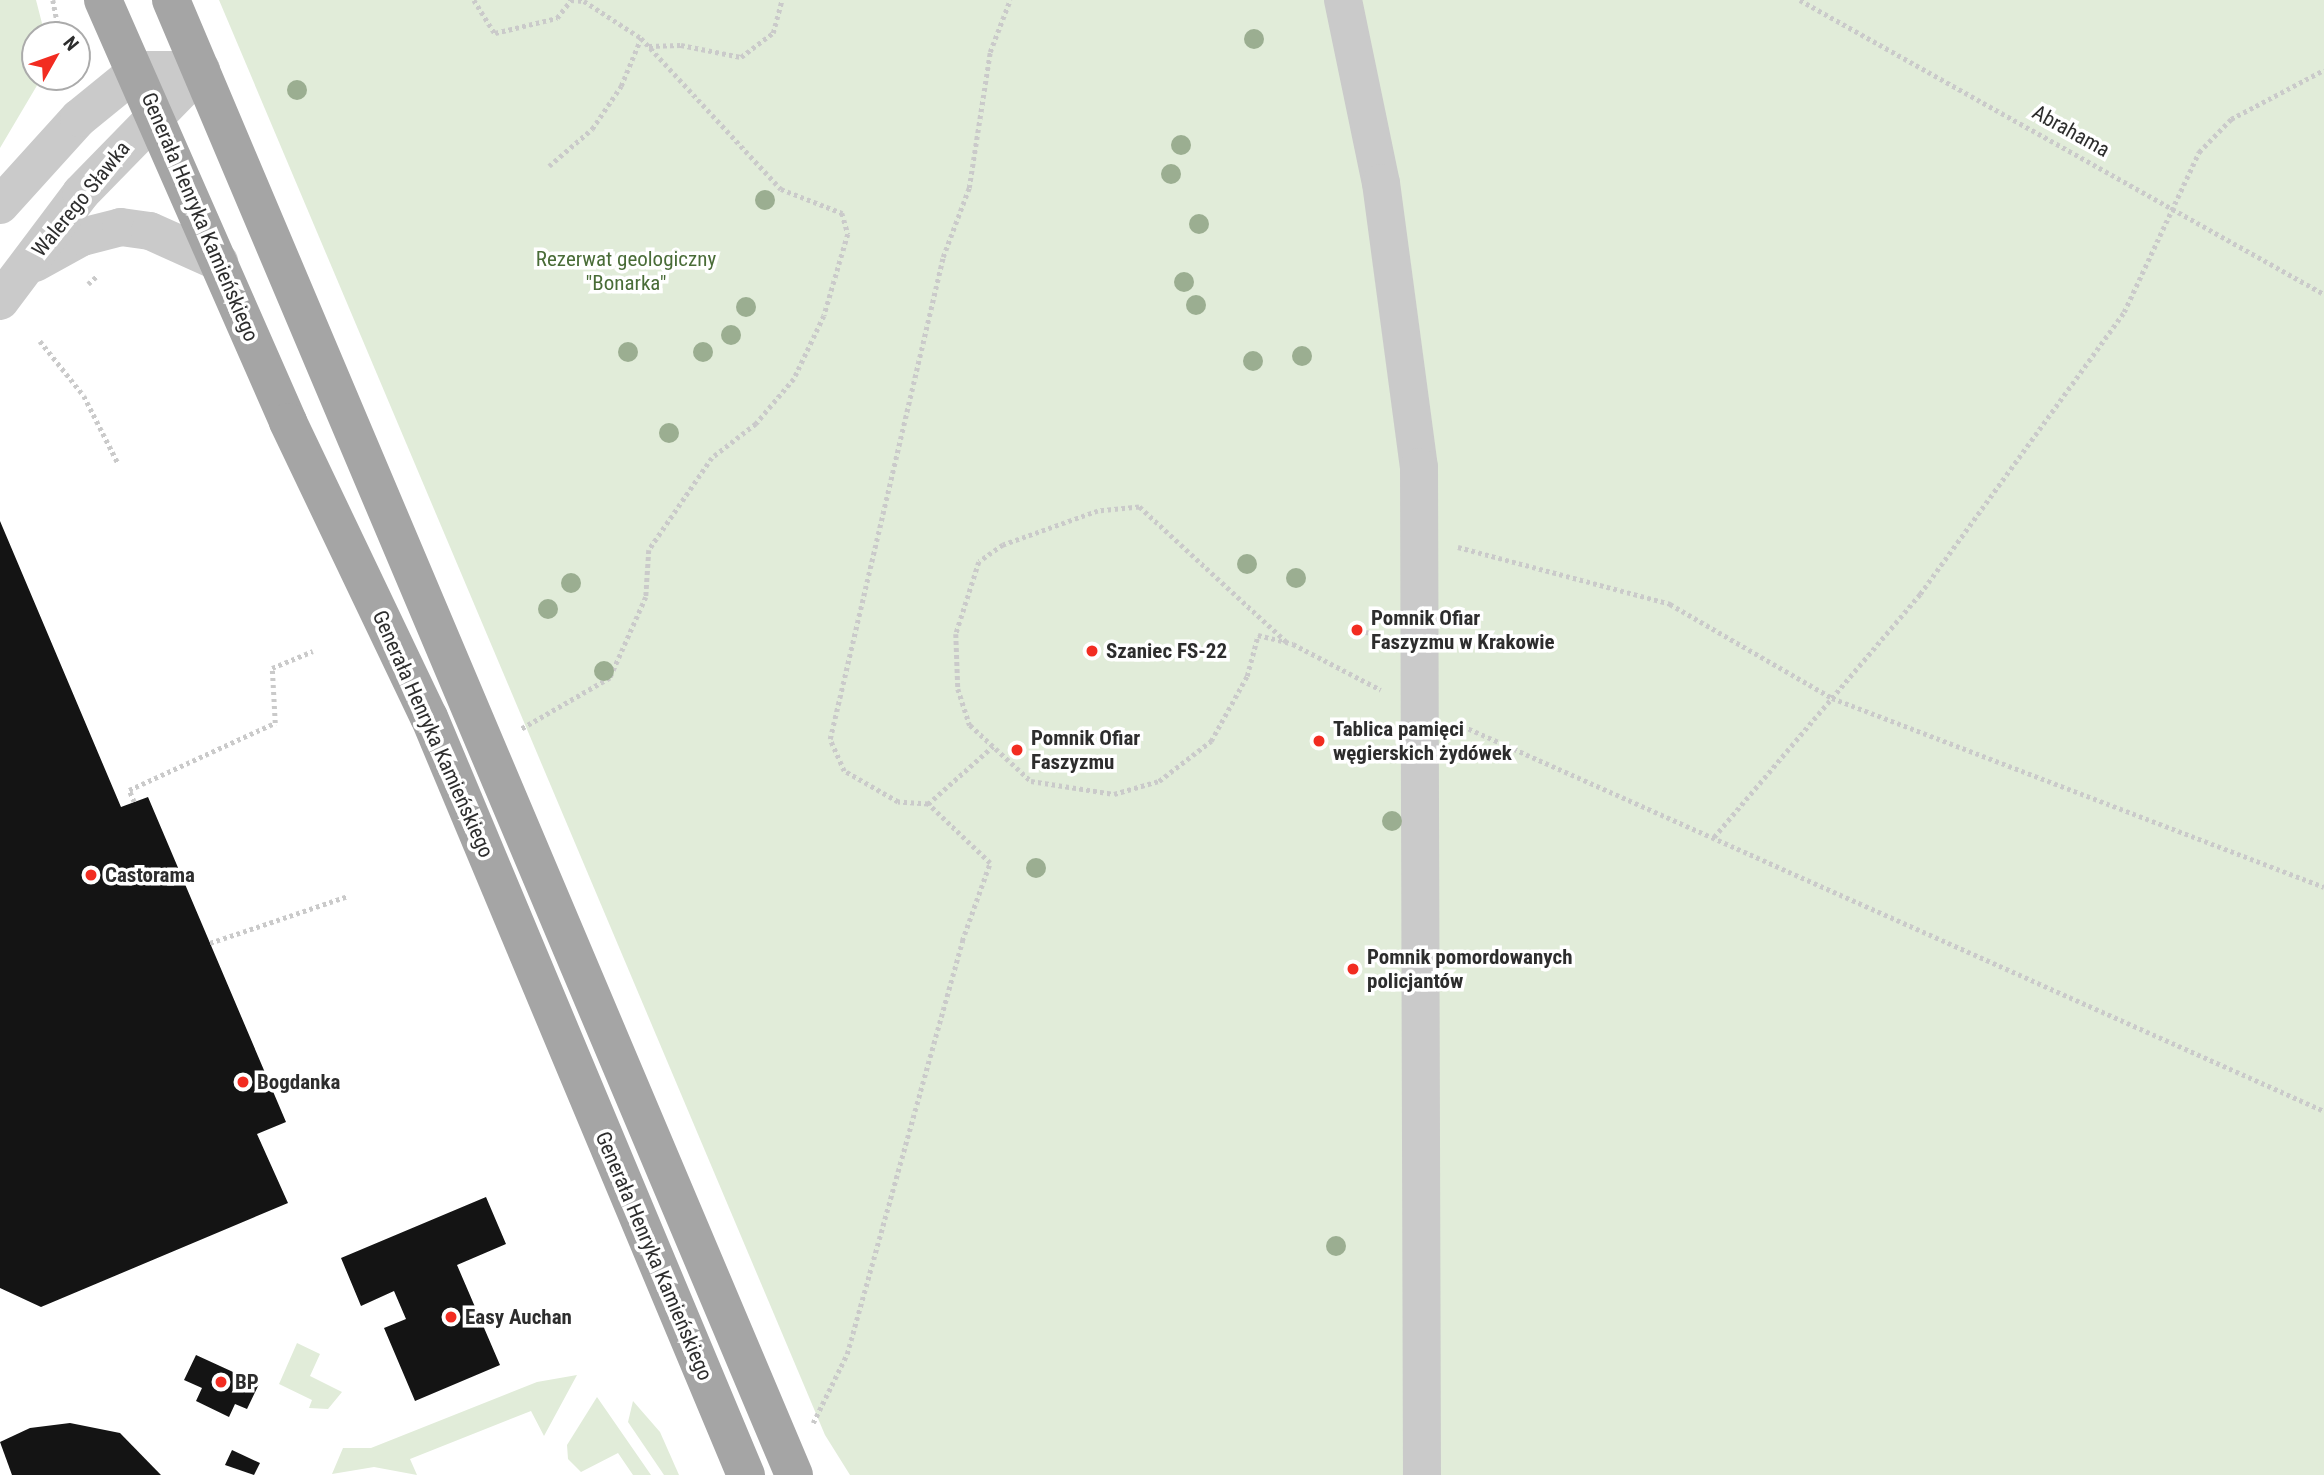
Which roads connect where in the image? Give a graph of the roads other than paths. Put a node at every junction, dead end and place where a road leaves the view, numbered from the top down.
1 (103, 0) edge
2 (171, 0) edge
3 (1343, 0) edge
4 (201, 70) junction
5 (138, 71) junction
6 (155, 112) junction
7 (0, 205) edge
8 (219, 262) junction
9 (10, 288) edge
10 (747, 1475) edge
11 (794, 1475) edge
12 (1422, 1475) edge

1 - 5 main road, Generała Henryka Kamieńskiego
2 - 4 main road, Generała Henryka Kamieńskiego
3 - 12 street
4 - 5 street
4 - 6 street, Walerego Sławka
4 - 11 main road, Generała Henryka Kamieńskiego
5 - 6 main road, Generała Henryka Kamieńskiego
5 - 7 street
6 - 8 main road, Generała Henryka Kamieńskiego
6 - 9 street, Walerego Sławka
8 - 9 street, Walerego Sławka
8 - 10 main road, Generała Henryka Kamieńskiego

